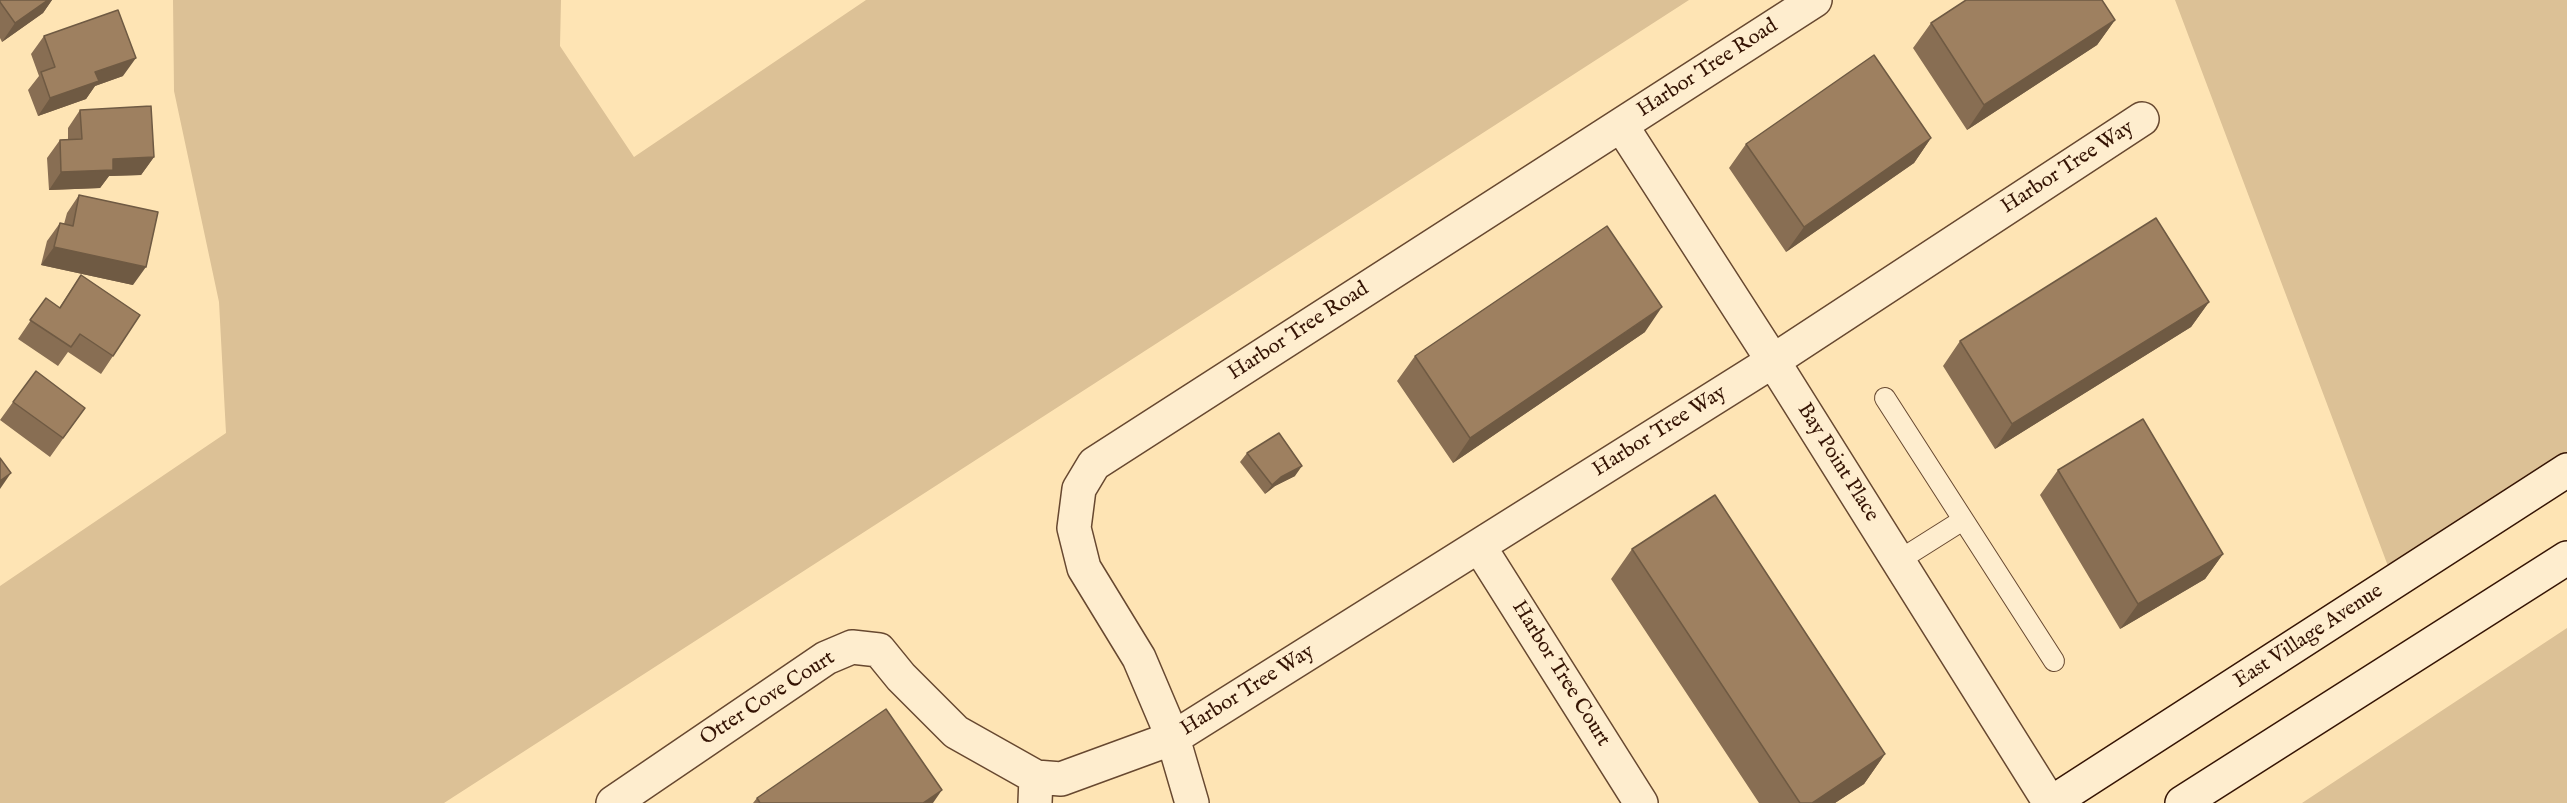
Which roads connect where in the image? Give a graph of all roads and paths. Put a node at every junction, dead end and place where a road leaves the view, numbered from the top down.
1 (1815, 0) edge
2 (2142, 119) dead end
3 (1621, 125) junction
4 (1773, 361) junction
5 (1886, 398) dead end
6 (2567, 470) edge
7 (1963, 520) junction
8 (1479, 546) junction
9 (2567, 558) edge
10 (1898, 561) junction
11 (2055, 661) dead end
12 (1173, 738) junction
13 (1036, 790) edge
14 (613, 803) edge
15 (1192, 803) edge
16 (1641, 803) edge
17 (2050, 803) edge
18 (2182, 803) edge

1 - 3 street, Harbor Tree Road
2 - 4 street, Harbor Tree Way
3 - 4 street, Bay Point Place
3 - 12 street, Harbor Tree Road
4 - 8 street, Harbor Tree Way
4 - 10 street, Bay Point Place
5 - 7 lane
6 - 17 street, East Village Avenue
7 - 10 lane
7 - 11 lane
8 - 12 street, Harbor Tree Way
8 - 16 street, Harbor Tree Court
9 - 18 street
10 - 17 street, Bay Point Place
12 - 13 street, Otter Cove Court
12 - 15 street, Harbor Tree Road
13 - 14 street, Otter Cove Court

